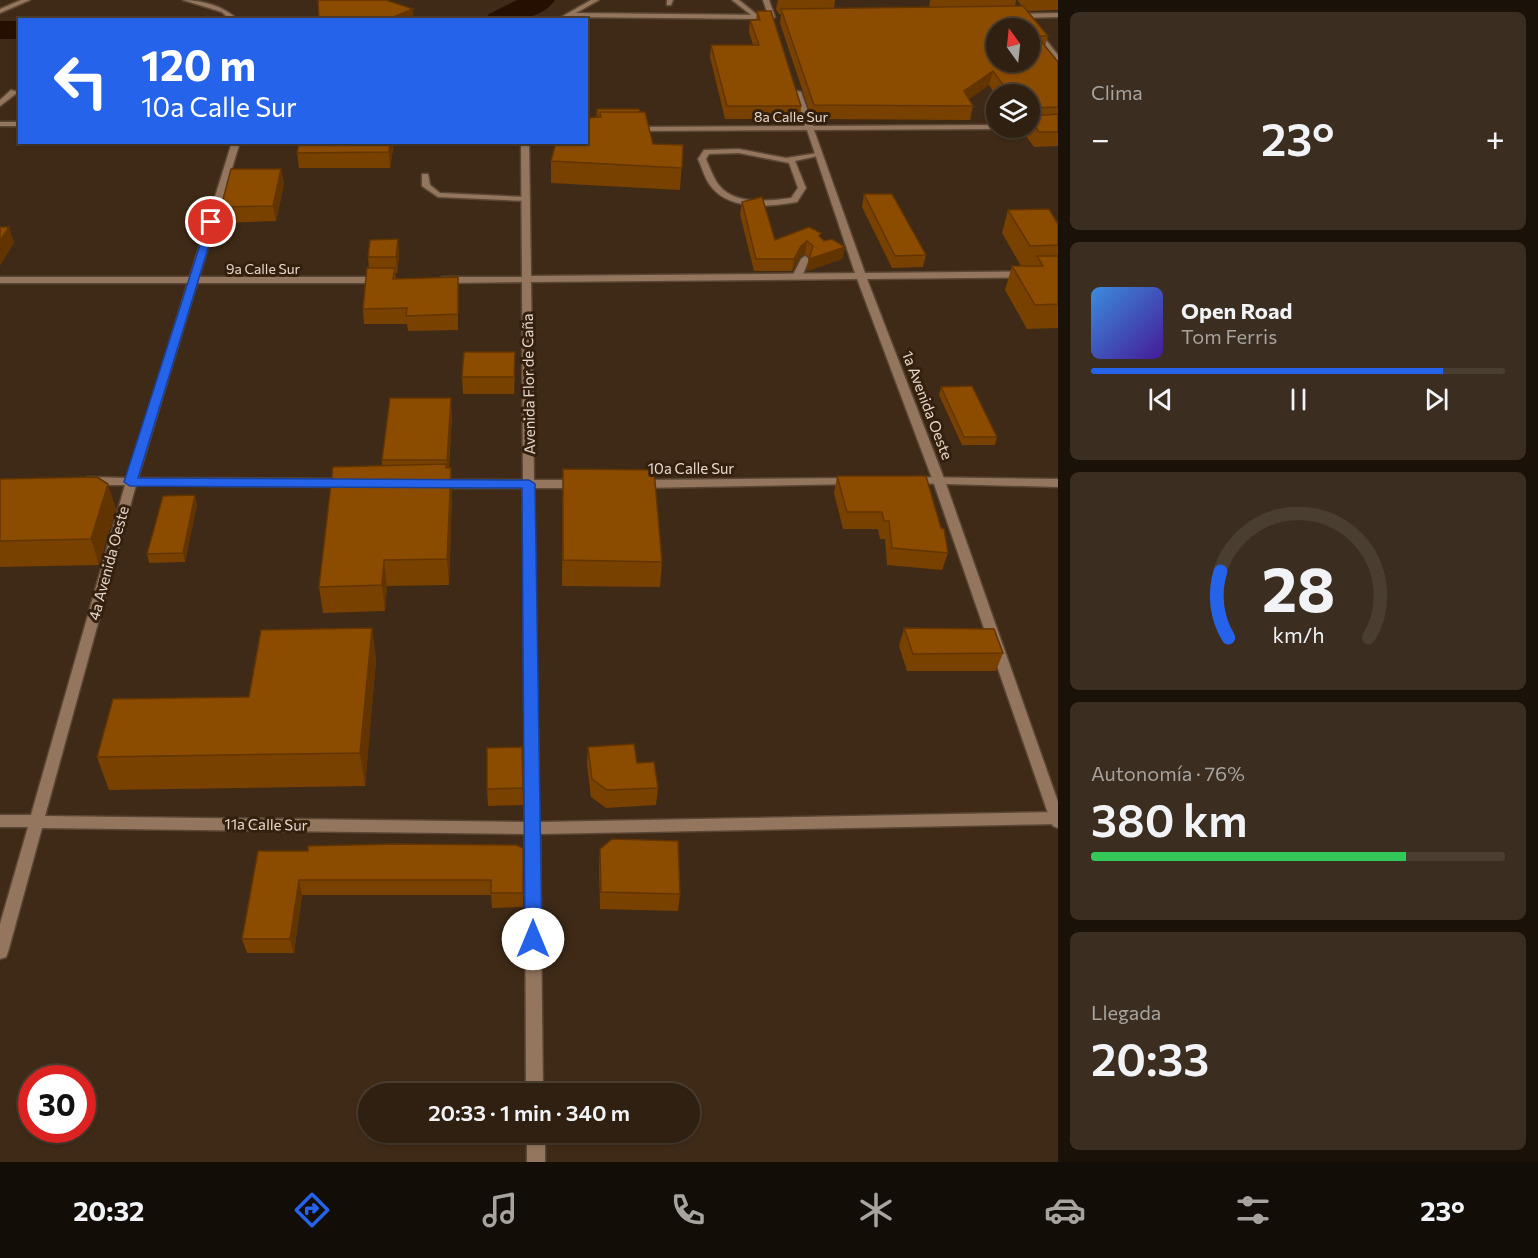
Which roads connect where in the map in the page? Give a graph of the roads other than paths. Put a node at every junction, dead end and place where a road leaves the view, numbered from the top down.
1 (27, 0) edge
2 (186, 0) edge
3 (596, 0) edge
4 (735, 0) edge
5 (766, 0) edge
6 (1017, 8) edge
7 (0, 11) edge
8 (567, 15) junction
9 (1058, 15) edge
10 (1013, 16) edge
11 (1024, 16) junction
12 (757, 17) junction
13 (772, 17) junction
14 (784, 17) edge
15 (233, 18) edge
16 (562, 18) edge
17 (776, 28) edge
18 (1058, 60) edge
19 (794, 84) edge
20 (14, 92) dead end
21 (0, 104) edge
22 (0, 124) edge
23 (18, 124) edge
24 (986, 127) edge
25 (622, 129) edge
26 (809, 129) junction
27 (235, 144) edge
28 (525, 144) edge
29 (818, 155) junction
30 (786, 160) junction
31 (425, 176) dead end
32 (525, 199) junction
33 (805, 259) dead end
34 (1058, 274) edge
35 (861, 276) junction
36 (797, 277) junction
37 (527, 279) junction
38 (0, 280) edge
39 (390, 280) edge
40 (436, 280) edge
41 (193, 281) junction
42 (71, 481) edge
43 (939, 481) junction
44 (130, 482) junction
45 (867, 482) edge
46 (903, 482) edge
47 (365, 483) edge
48 (1058, 483) edge
49 (423, 484) edge
50 (529, 484) junction
51 (592, 484) edge
52 (627, 484) edge
53 (1057, 819) edge
54 (0, 821) edge
55 (38, 821) junction
56 (532, 828) junction
57 (0, 952) edge
58 (535, 1083) edge
59 (536, 1143) edge
60 (536, 1162) edge

1 - 7 street
2 - 15 street
3 - 8 street
4 - 12 street
5 - 13 street
6 - 11 street
8 - 12 street
8 - 16 street
9 - 11 street
10 - 11 street
11 - 18 street
12 - 13 street
13 - 14 street
13 - 17 street
19 - 26 street, 1a Avenida Oeste
20 - 21 street
22 - 23 street
24 - 26 street, 8a Calle Sur
25 - 26 street, 8a Calle Sur
26 - 29 street, 1a Avenida Oeste
27 - 41 street, 4a Avenida Oeste
28 - 32 street, Avenida Flor de Caña
29 - 30 street
29 - 35 street, 1a Avenida Oeste
30 - 30 street
31 - 32 street
32 - 37 street, Avenida Flor de Caña
33 - 36 street
34 - 35 street
35 - 36 street
35 - 43 street, 1a Avenida Oeste
36 - 37 street
37 - 40 street
37 - 50 street, Avenida Flor de Caña
38 - 41 street, 9a Calle Sur
39 - 41 street, 9a Calle Sur
41 - 44 street, 4a Avenida Oeste
42 - 44 street
43 - 46 street
43 - 48 street
43 - 53 street, 1a Avenida Oeste
44 - 47 street
44 - 55 street, 4a Avenida Oeste
45 - 52 street, 10a Calle Sur
49 - 50 street
50 - 51 street
50 - 56 street, Avenida Flor de Caña
53 - 56 street, 11a Calle Sur
54 - 55 street, 11a Calle Sur
55 - 56 street, 11a Calle Sur
55 - 57 street, 4a Avenida Oeste
56 - 58 street, Avenida Flor de Caña
59 - 60 street

